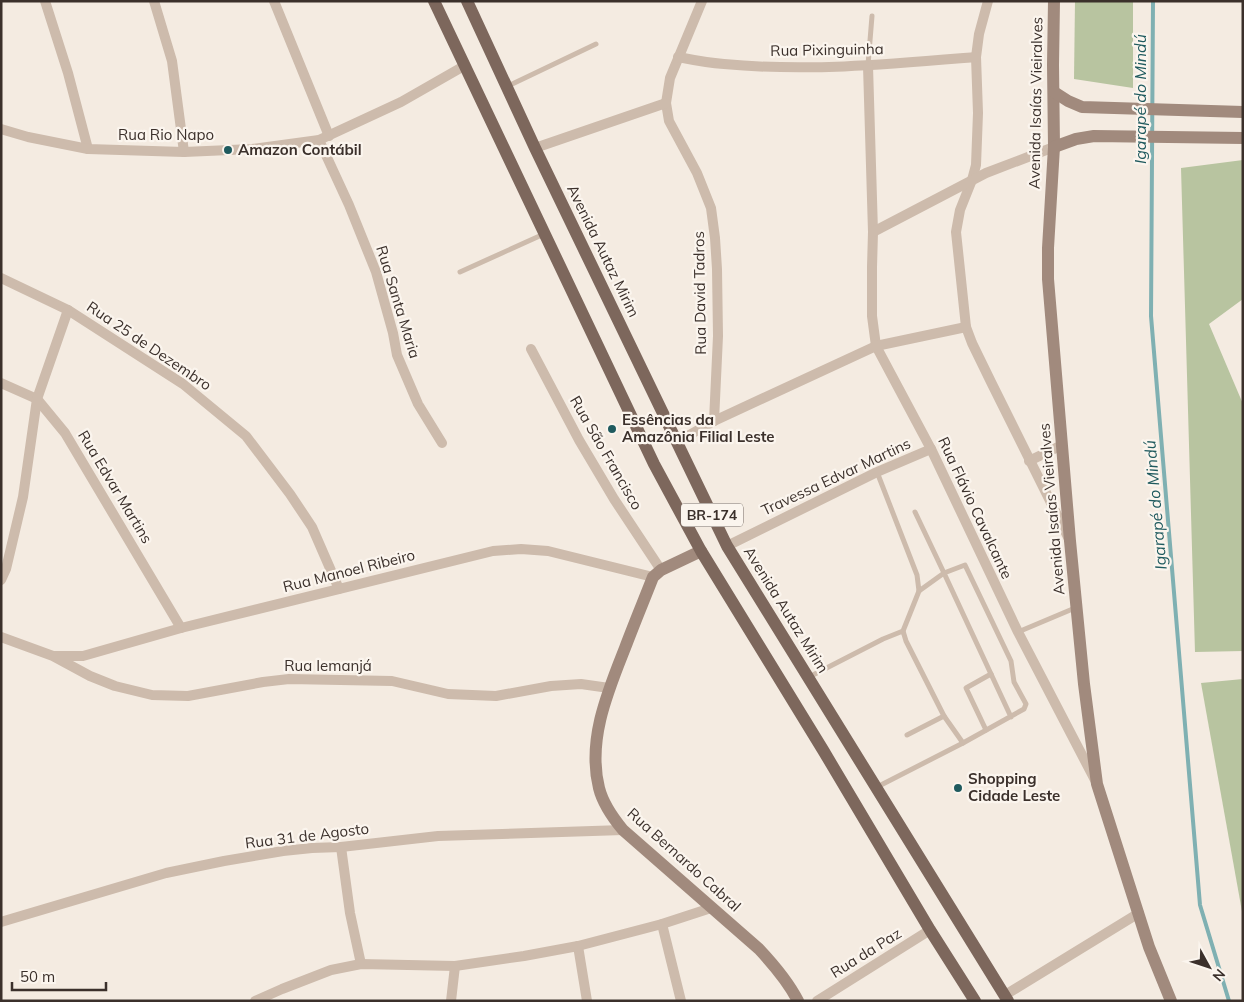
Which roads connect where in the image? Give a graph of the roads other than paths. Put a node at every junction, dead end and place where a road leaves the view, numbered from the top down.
1 (45, 1) edge
2 (154, 1) edge
3 (274, 1) edge
4 (434, 1) edge
5 (466, 1) edge
6 (702, 1) edge
7 (988, 1) edge
8 (1054, 1) edge
9 (872, 16) dead end
10 (596, 44) dead end
11 (678, 57) junction
12 (976, 57) junction
13 (464, 66) junction
14 (868, 66) junction
15 (507, 87) junction
16 (1054, 92) junction
17 (666, 102) junction
18 (1243, 112) edge
19 (1, 129) edge
20 (329, 136) junction
21 (1243, 138) edge
22 (319, 140) junction
23 (1054, 147) junction
24 (536, 148) junction
25 (88, 150) junction
26 (184, 152) junction
27 (972, 180) junction
28 (873, 232) junction
29 (544, 234) junction
30 (460, 272) dead end
31 (1, 278) edge
32 (68, 310) junction
33 (966, 327) junction
34 (876, 346) junction
35 (531, 349) dead end
36 (1, 383) edge
37 (37, 399) junction
38 (714, 421) junction
39 (677, 442) junction
40 (442, 443) dead end
41 (1062, 444) junction
42 (931, 449) junction
43 (1030, 461) junction
44 (877, 472) junction
45 (915, 512) dead end
46 (1070, 541) junction
47 (727, 546) junction
48 (701, 551) junction
49 (657, 573) junction
50 (944, 573) junction
51 (1, 580) edge
52 (339, 589) junction
53 (919, 591) junction
54 (1077, 607) junction
55 (181, 628) junction
56 (903, 631) junction
57 (1018, 632) junction
58 (1, 637) edge
59 (53, 656) junction
60 (991, 674) junction
61 (809, 677) junction
62 (609, 688) junction
63 (944, 716) junction
64 (1011, 717) junction
65 (986, 730) junction
66 (907, 735) dead end
67 (963, 743) junction
68 (1097, 784) junction
69 (876, 787) junction
70 (623, 830) junction
71 (342, 847) junction
72 (711, 908) junction
73 (1139, 913) junction
74 (1, 922) edge
75 (662, 924) junction
76 (930, 930) junction
77 (578, 946) junction
78 (361, 964) junction
79 (455, 966) junction
80 (1007, 998) edge
81 (255, 1001) edge
82 (451, 1001) edge
83 (587, 1001) edge
84 (681, 1001) edge
85 (798, 1001) edge
86 (817, 1001) edge
87 (975, 1001) edge
88 (1171, 1001) edge

1 - 25 street
2 - 26 street
3 - 20 street
4 - 13 main road, BR-174
5 - 15 main road, Avenida Autaz Mirim / BR-174
6 - 11 street, Rua David Tadros
7 - 12 street
8 - 16 main road, Avenida Isaías Vieiralves
9 - 14 lane
10 - 15 lane
11 - 14 street, Rua Pixinguinha
11 - 17 street, Rua David Tadros
12 - 14 street, Rua Pixinguinha
12 - 27 street
13 - 20 street, Rua Rio Napo
13 - 29 main road, BR-174
14 - 28 street, Rua Flávio Cavalcante
15 - 24 main road, Avenida Autaz Mirim / BR-174
16 - 18 main road
16 - 23 main road, Avenida Isaías Vieiralves
17 - 24 street
17 - 38 street, Rua David Tadros
19 - 25 street, Rua Rio Napo
20 - 22 street, Rua Rio Napo
21 - 23 main road
22 - 26 street, Rua Rio Napo
22 - 40 street, Rua Santa Maria
23 - 27 street
23 - 41 main road, Avenida Isaías Vieiralves
24 - 39 main road, Avenida Autaz Mirim / BR-174
25 - 26 street, Rua Rio Napo
27 - 28 street
27 - 33 street
28 - 34 street, Rua Flávio Cavalcante
29 - 30 lane
29 - 48 main road, BR-174
31 - 32 street, Rua 25 de Dezembro
32 - 37 street
32 - 52 street, Rua 25 de Dezembro
33 - 34 street
33 - 43 street
34 - 38 street
34 - 42 street, Rua Flávio Cavalcante
35 - 49 street, Rua São Francisco
36 - 37 street, Rua Edvar Martins
37 - 51 street
37 - 55 street, Rua Edvar Martins
38 - 39 street
39 - 47 main road, Avenida Autaz Mirim / BR-174
41 - 43 street
41 - 46 main road, Avenida Isaías Vieiralves
42 - 44 street, Travessa Edvar Martins
42 - 57 street, Rua Flávio Cavalcante
43 - 46 street
44 - 47 street, Travessa Edvar Martins
44 - 53 lane
45 - 50 lane
46 - 54 main road, Avenida Isaías Vieiralves
47 - 61 main road, Avenida Autaz Mirim / BR-174
48 - 49 main road
48 - 76 main road, BR-174
49 - 52 street, Rua Manoel Ribeiro
49 - 62 main road, Rua Bernardo Cabral
50 - 53 lane
50 - 60 lane
50 - 64 lane
52 - 55 street, Rua Manoel Ribeiro
53 - 56 lane
54 - 57 lane
54 - 68 main road, Avenida Isaías Vieiralves
55 - 59 street, Rua Manoel Ribeiro
56 - 61 lane
56 - 63 lane
57 - 68 street, Rua Flávio Cavalcante
58 - 59 street
59 - 62 street, Rua Iemanjá
60 - 64 lane
60 - 65 lane
61 - 69 main road, Avenida Autaz Mirim / BR-174
62 - 70 main road, Rua Bernardo Cabral
63 - 66 lane
63 - 67 lane
64 - 65 lane
65 - 67 lane
67 - 69 lane
68 - 73 main road, Avenida Isaías Vieiralves
69 - 80 main road, Avenida Autaz Mirim / BR-174
70 - 71 street, Rua 31 de Agosto
70 - 72 main road, Rua Bernardo Cabral
71 - 74 street, Rua 31 de Agosto
71 - 78 street
72 - 75 street
72 - 85 main road, Rua Bernardo Cabral
73 - 80 street
73 - 88 main road, Avenida Isaías Vieiralves
75 - 77 street
75 - 84 street
76 - 86 street, Rua da Paz
76 - 87 main road, BR-174
77 - 79 street
77 - 83 street
78 - 79 street
78 - 81 street
79 - 82 street

